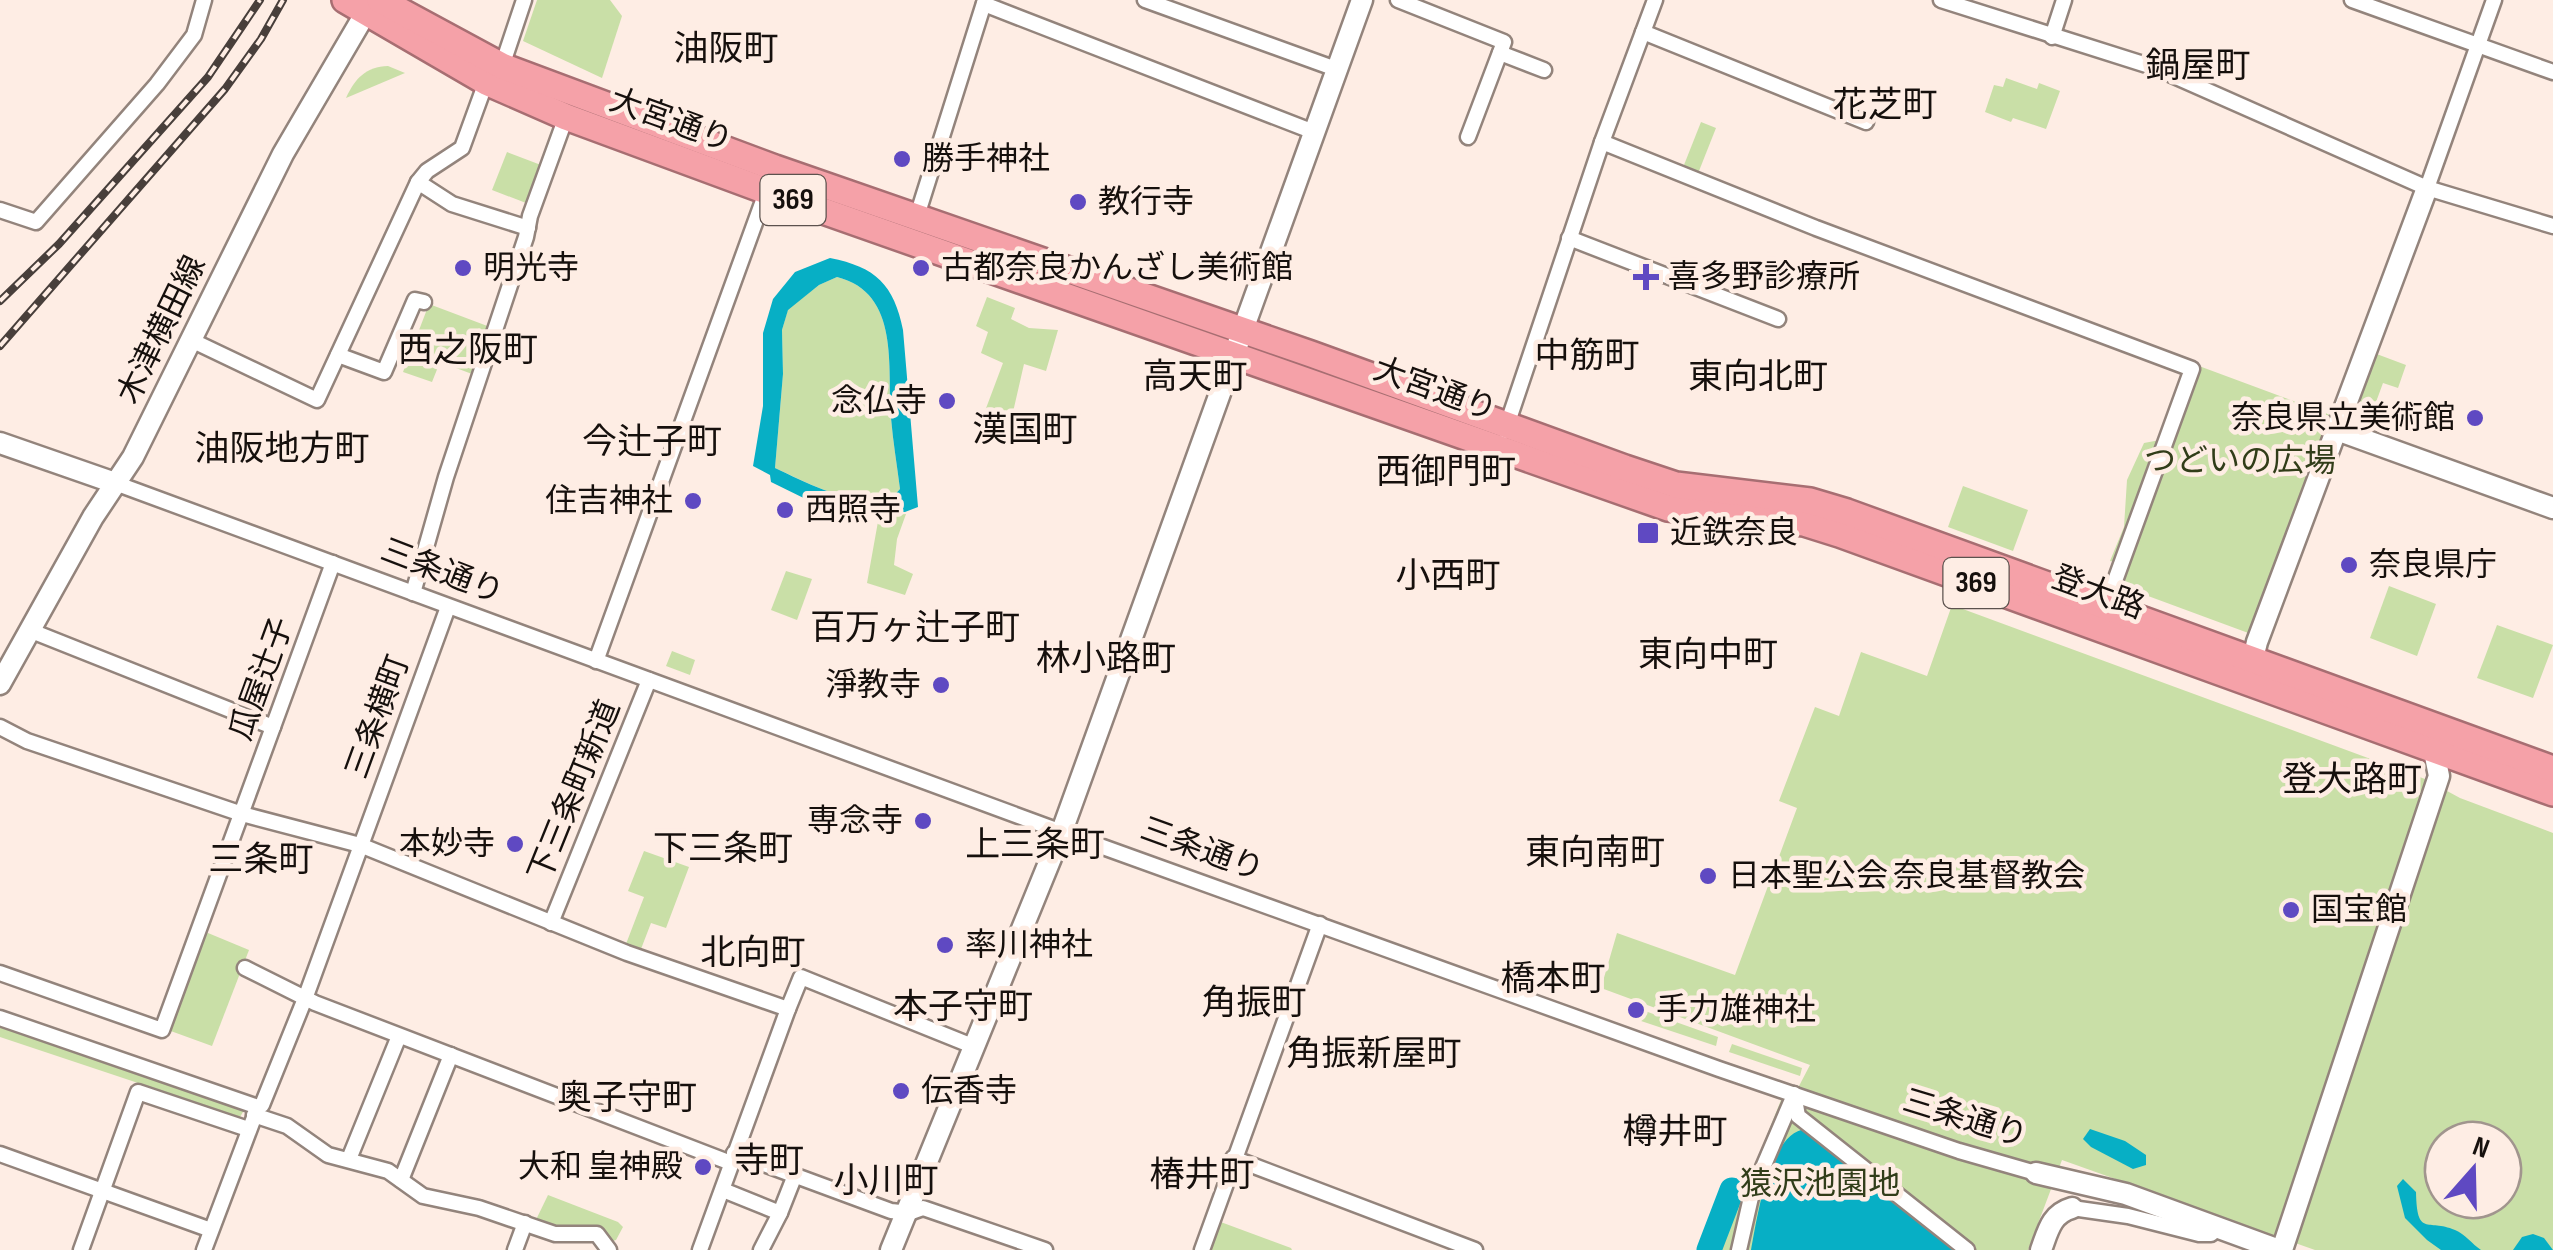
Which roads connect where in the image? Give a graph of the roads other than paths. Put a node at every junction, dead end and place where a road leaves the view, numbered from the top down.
1 (204, 0) edge
2 (524, 0) edge
3 (1145, 0) edge
4 (1362, 0) edge
5 (1398, 0) edge
6 (1655, 0) edge
7 (1941, 0) edge
8 (2064, 0) edge
9 (2352, 0) edge
10 (2494, 0) edge
11 (984, 2) edge
12 (366, 3) edge
13 (1644, 32) junction
14 (2052, 37) junction
15 (2478, 46) junction
16 (1500, 53) junction
17 (1336, 70) junction
18 (1544, 70) dead end
19 (2553, 72) edge
20 (494, 74) junction
21 (566, 116) junction
22 (1866, 122) dead end
23 (1314, 132) junction
24 (1468, 137) dead end
25 (1602, 142) junction
26 (771, 179) junction
27 (418, 182) junction
28 (2427, 188) junction
29 (0, 210) edge
30 (917, 216) junction
31 (2553, 226) edge
32 (528, 228) junction
33 (1569, 238) junction
34 (424, 302) dead end
35 (1778, 319) dead end
36 (191, 340) junction
37 (1239, 342) junction
38 (338, 354) junction
39 (2337, 430) junction
40 (1503, 437) junction
41 (0, 444) edge
42 (115, 483) junction
43 (2553, 508) edge
44 (333, 563) junction
45 (413, 593) junction
46 (448, 606) junction
47 (2098, 616) junction
48 (29, 630) junction
49 (596, 661) junction
50 (2250, 672) junction
51 (649, 680) junction
52 (0, 684) edge
53 (0, 727) edge
54 (273, 727) junction
55 (2438, 740) junction
56 (2553, 769) edge
57 (2553, 794) edge
58 (242, 814) junction
59 (1062, 832) junction
60 (360, 846) junction
61 (552, 923) junction
62 (1320, 924) junction
63 (245, 968) dead end
64 (0, 972) edge
65 (306, 996) junction
66 (788, 1009) junction
67 (0, 1018) edge
68 (399, 1036) junction
69 (975, 1048) junction
70 (451, 1055) junction
71 (1794, 1094) junction
72 (253, 1117) junction
73 (0, 1154) edge
74 (733, 1158) junction
75 (1233, 1158) junction
76 (349, 1159) junction
77 (2036, 1173) joint
78 (795, 1175) junction
79 (401, 1180) junction
80 (723, 1190) junction
81 (103, 1191) junction
82 (2072, 1208) joint
83 (780, 1213) junction
84 (908, 1213) junction
85 (525, 1223) junction
86 (2218, 1228) junction
87 (211, 1230) junction
88 (702, 1249) edge
89 (2041, 1249) edge
90 (81, 1250) edge
91 (204, 1250) edge
92 (515, 1250) edge
93 (609, 1250) edge
94 (760, 1250) edge
95 (891, 1250) edge
96 (1045, 1250) edge
97 (1202, 1250) edge
98 (1475, 1250) edge
99 (1739, 1250) edge
100 (1967, 1250) edge
101 (2281, 1250) edge

1 - 29 street
2 - 20 street
3 - 17 street
4 - 17 street
5 - 16 street
6 - 13 street
7 - 14 street
8 - 14 street
9 - 15 street
10 - 15 street
11 - 23 street
11 - 30 street
12 - 20 highway, 大宮通り / 369
12 - 36 street, 木津横田線
13 - 22 street
13 - 25 street
14 - 28 street
15 - 19 street
15 - 28 street
16 - 18 street
16 - 24 street
17 - 23 street
20 - 21 highway, 大宮通り / 369
20 - 26 highway, 大宮通り / 369
20 - 27 street
21 - 26 highway, 大宮通り / 369
21 - 32 street
23 - 37 street
25 - 33 street
25 - 47 street
26 - 30 highway, 大宮通り / 369
26 - 37 highway, 大宮通り / 369
26 - 49 street
27 - 32 street
27 - 38 street
28 - 31 street
28 - 39 street
30 - 37 highway, 大宮通り / 369
32 - 45 street
33 - 35 street
33 - 40 street
34 - 38 street
36 - 38 street
36 - 42 street, 木津横田線
37 - 40 highway, 大宮通り / 369
37 - 59 street
39 - 43 street
39 - 50 street
40 - 47 highway, 登大路 / 369
41 - 42 street, 三条通り
42 - 44 street, 三条通り
42 - 48 street, 木津横田線
44 - 45 street, 三条通り
44 - 54 street, 瓜屋辻子
45 - 46 street, 三条通り
46 - 49 street, 三条通り
46 - 60 street, 三条横町
47 - 50 highway, 登大路 / 369
48 - 52 street, 木津横田線
48 - 54 street
49 - 51 street, 三条通り
50 - 55 highway, 登大路 / 369
51 - 59 street, 三条通り
51 - 61 street, 下三条町新道
53 - 58 street
54 - 58 street, 瓜屋辻子
55 - 56 highway, 登大路 / 369
55 - 57 highway, 登大路 / 369
55 - 101 street
58 - 60 street
58 - 64 street, 瓜屋辻子
59 - 62 street, 三条通り
59 - 69 street
60 - 61 street
60 - 65 street, 三条横町
61 - 66 street
62 - 71 street, 三条通り
62 - 75 street
63 - 65 street
65 - 68 street
65 - 72 street, 三条横町
66 - 69 street
66 - 74 street
67 - 72 street
68 - 70 street
68 - 76 street
69 - 84 street
70 - 74 street
70 - 79 street
71 - 77 street, 三条通り
71 - 99 street
71 - 100 street
72 - 76 street
72 - 81 street
72 - 87 street, 三条横町
73 - 81 street
74 - 78 street
74 - 80 street
75 - 97 street
75 - 98 street
76 - 79 street
77 - 86 street, 三条通り
78 - 83 street
78 - 84 street
79 - 85 street
80 - 83 street
80 - 88 street
81 - 87 street
81 - 90 street
82 - 86 street
82 - 89 street
83 - 94 street
84 - 95 street
84 - 96 street
85 - 92 street
85 - 93 street
86 - 101 street, 三条通り
87 - 91 street, 三条横町

